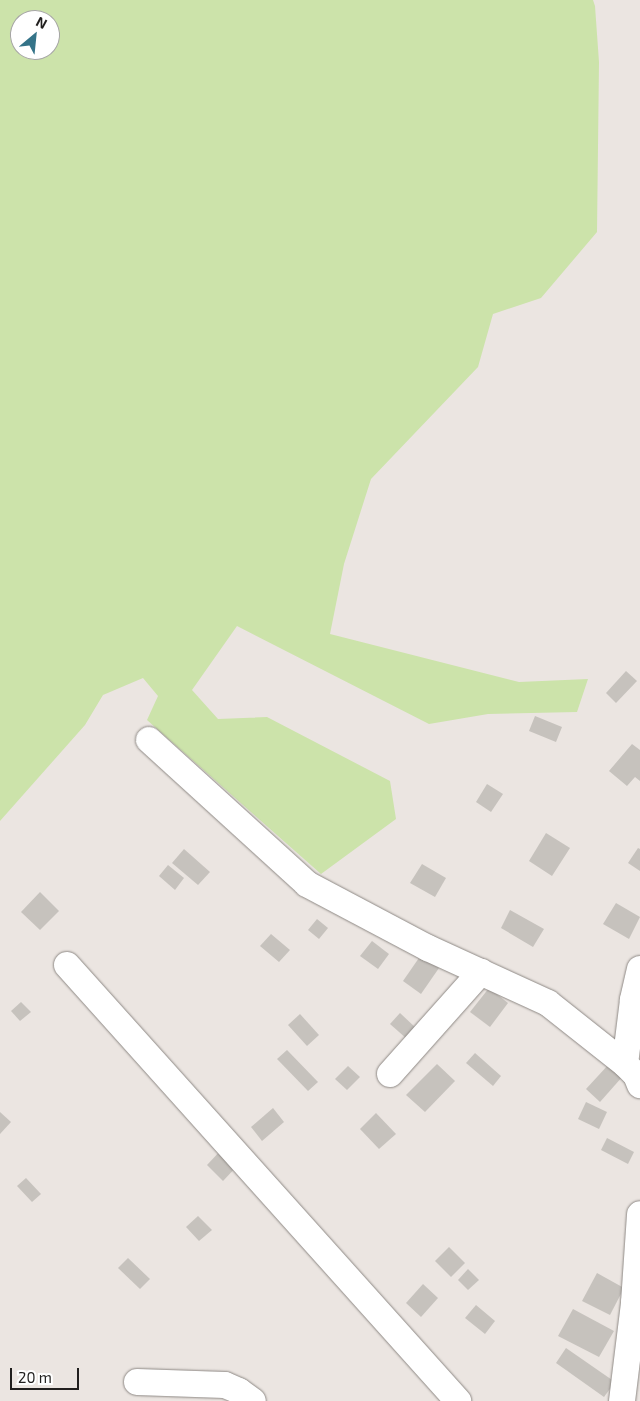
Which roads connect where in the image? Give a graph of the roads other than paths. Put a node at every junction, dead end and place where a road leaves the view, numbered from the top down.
1 (148, 740) dead end
2 (68, 965) dead end
3 (640, 969) edge
4 (481, 972) junction
5 (625, 1064) junction
6 (390, 1074) dead end
7 (640, 1085) edge
8 (640, 1214) edge
9 (137, 1382) dead end
10 (253, 1401) edge
11 (458, 1401) edge
12 (622, 1401) edge

1 - 4 street
2 - 11 street
3 - 5 street
4 - 5 street
4 - 6 street
5 - 7 street
8 - 12 street
9 - 10 street

